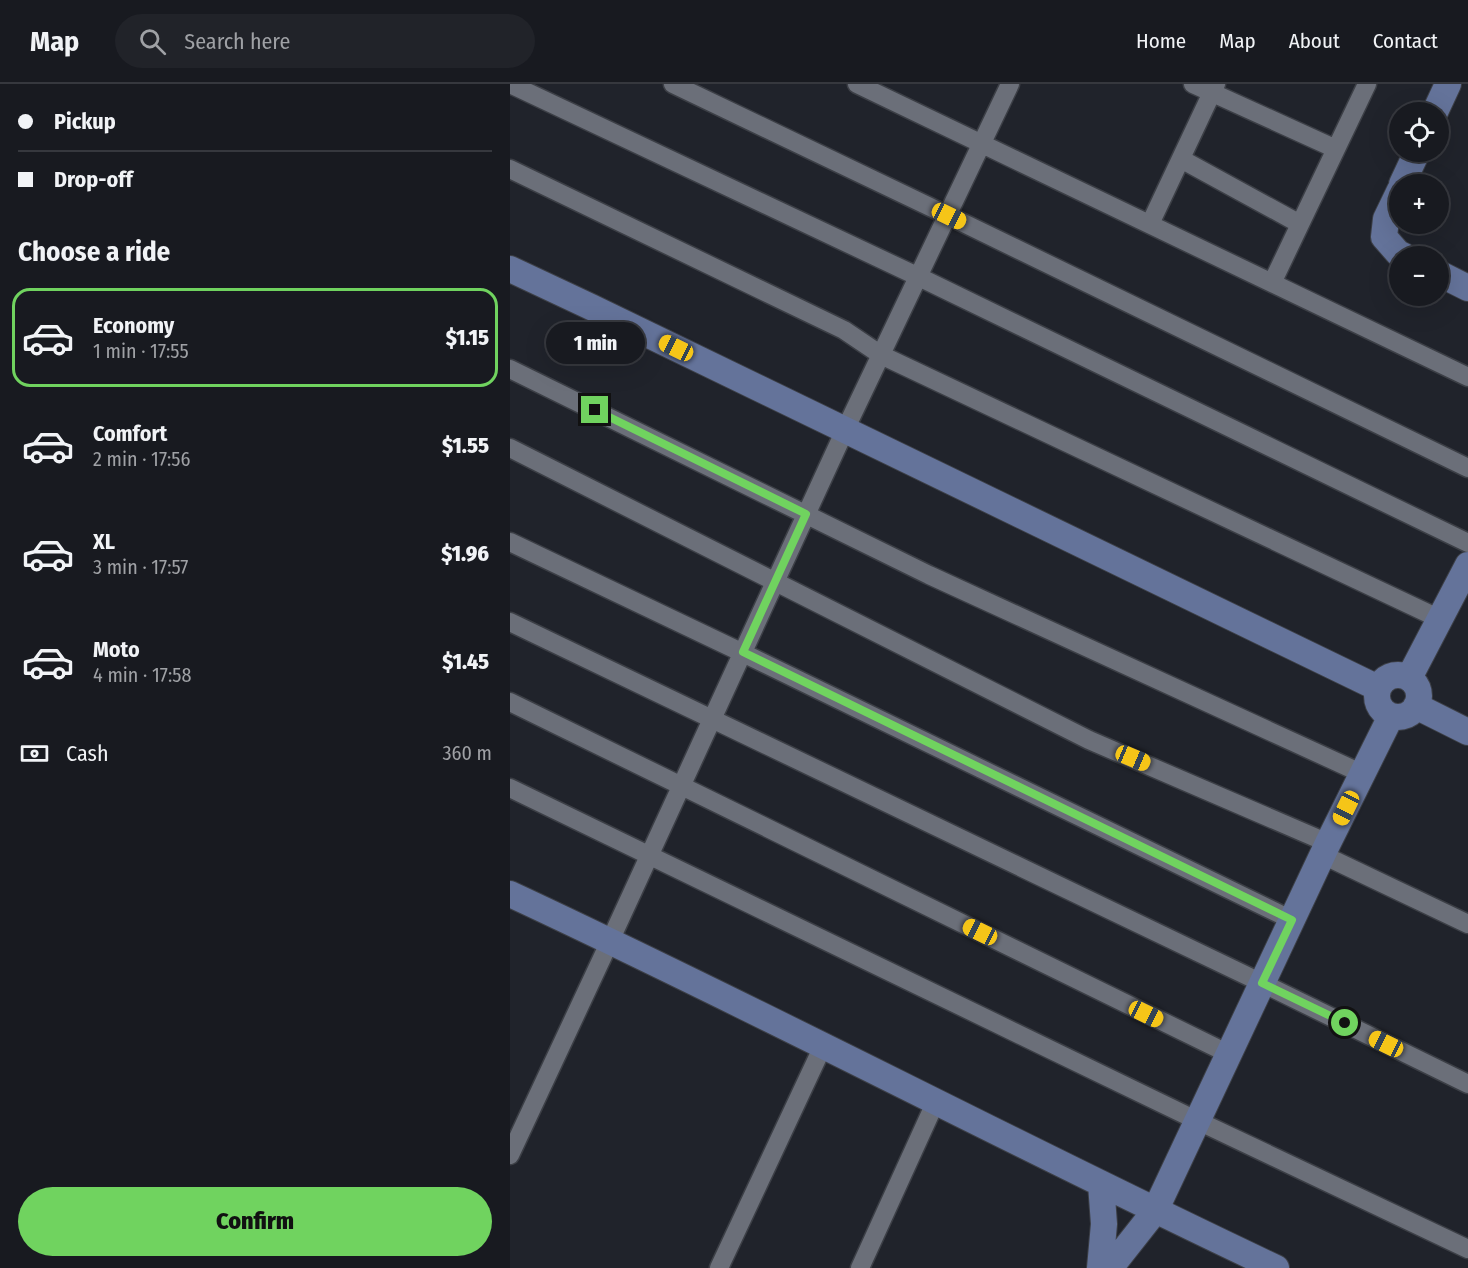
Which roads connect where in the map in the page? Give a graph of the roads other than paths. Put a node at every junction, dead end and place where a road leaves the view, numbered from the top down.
1 (510, 84) edge
2 (673, 84) edge
3 (857, 84) edge
4 (1010, 84) edge
5 (1193, 84) edge
6 (1367, 84) edge
7 (1448, 84) edge
8 (1214, 88) edge
9 (1440, 102) edge
10 (982, 144) junction
11 (1336, 149) junction
12 (1181, 159) junction
13 (510, 169) edge
14 (1389, 213) edge
15 (949, 216) junction
16 (1150, 224) junction
17 (1300, 224) junction
18 (1392, 246) edge
19 (510, 269) edge
20 (919, 277) junction
21 (1449, 278) edge
22 (1272, 283) junction
23 (1468, 288) edge
24 (881, 355) junction
25 (510, 369) edge
26 (1468, 377) edge
27 (845, 430) junction
28 (510, 448) edge
29 (1468, 468) edge
30 (806, 514) junction
31 (510, 542) edge
32 (1468, 543) edge
33 (1468, 565) edge
34 (775, 582) junction
35 (1440, 619) junction
36 (510, 622) edge
37 (743, 652) junction
38 (1409, 678) junction
39 (1378, 688) junction
40 (510, 702) edge
41 (1416, 706) junction
42 (1391, 716) junction
43 (712, 719) junction
44 (1468, 732) edge
45 (1363, 774) junction
46 (682, 786) junction
47 (510, 788) edge
48 (1326, 849) junction
49 (650, 856) junction
50 (510, 894) edge
51 (1292, 920) junction
52 (1468, 924) edge
53 (610, 941) junction
54 (1262, 983) junction
55 (823, 1046) junction
56 (1229, 1054) junction
57 (1468, 1084) edge
58 (936, 1101) junction
59 (1197, 1120) junction
60 (510, 1155) edge
61 (1101, 1184) junction
62 (1155, 1211) junction
63 (1468, 1249) edge
64 (719, 1268) edge
65 (860, 1268) edge
66 (1100, 1268) edge
67 (1110, 1268) edge
68 (1276, 1268) edge

1 - 20 street
2 - 15 street
3 - 10 street
4 - 10 street
5 - 8 street
6 - 11 street
7 - 9 street
8 - 11 street
8 - 12 street
10 - 15 street
10 - 16 street
11 - 17 street
12 - 16 street
12 - 17 street
13 - 24 street
14 - 18 street
15 - 20 street
15 - 29 street
16 - 22 street
17 - 22 street
19 - 27 street
20 - 24 street
20 - 32 street
21 - 23 street
22 - 26 street
24 - 27 street
24 - 35 street
25 - 30 street
27 - 30 street
27 - 39 street
28 - 34 street
30 - 34 street
30 - 45 street
31 - 37 street
33 - 35 street
34 - 37 street
34 - 48 street
35 - 38 street
36 - 43 street
37 - 43 street
37 - 51 street
38 - 39 street
38 - 41 street
39 - 42 street
40 - 46 street
41 - 42 street
41 - 44 street
42 - 45 street
43 - 46 street
43 - 54 street
45 - 48 street
46 - 49 street
46 - 56 street
47 - 49 street
48 - 51 street
48 - 52 street
49 - 53 street
49 - 59 street
50 - 53 street
51 - 54 street
53 - 55 street
53 - 60 street
54 - 56 street
54 - 57 street
55 - 58 street
55 - 64 street
56 - 59 street
58 - 61 street
58 - 65 street
59 - 62 street
59 - 63 street
61 - 62 street
61 - 66 street
62 - 67 street
62 - 68 street

